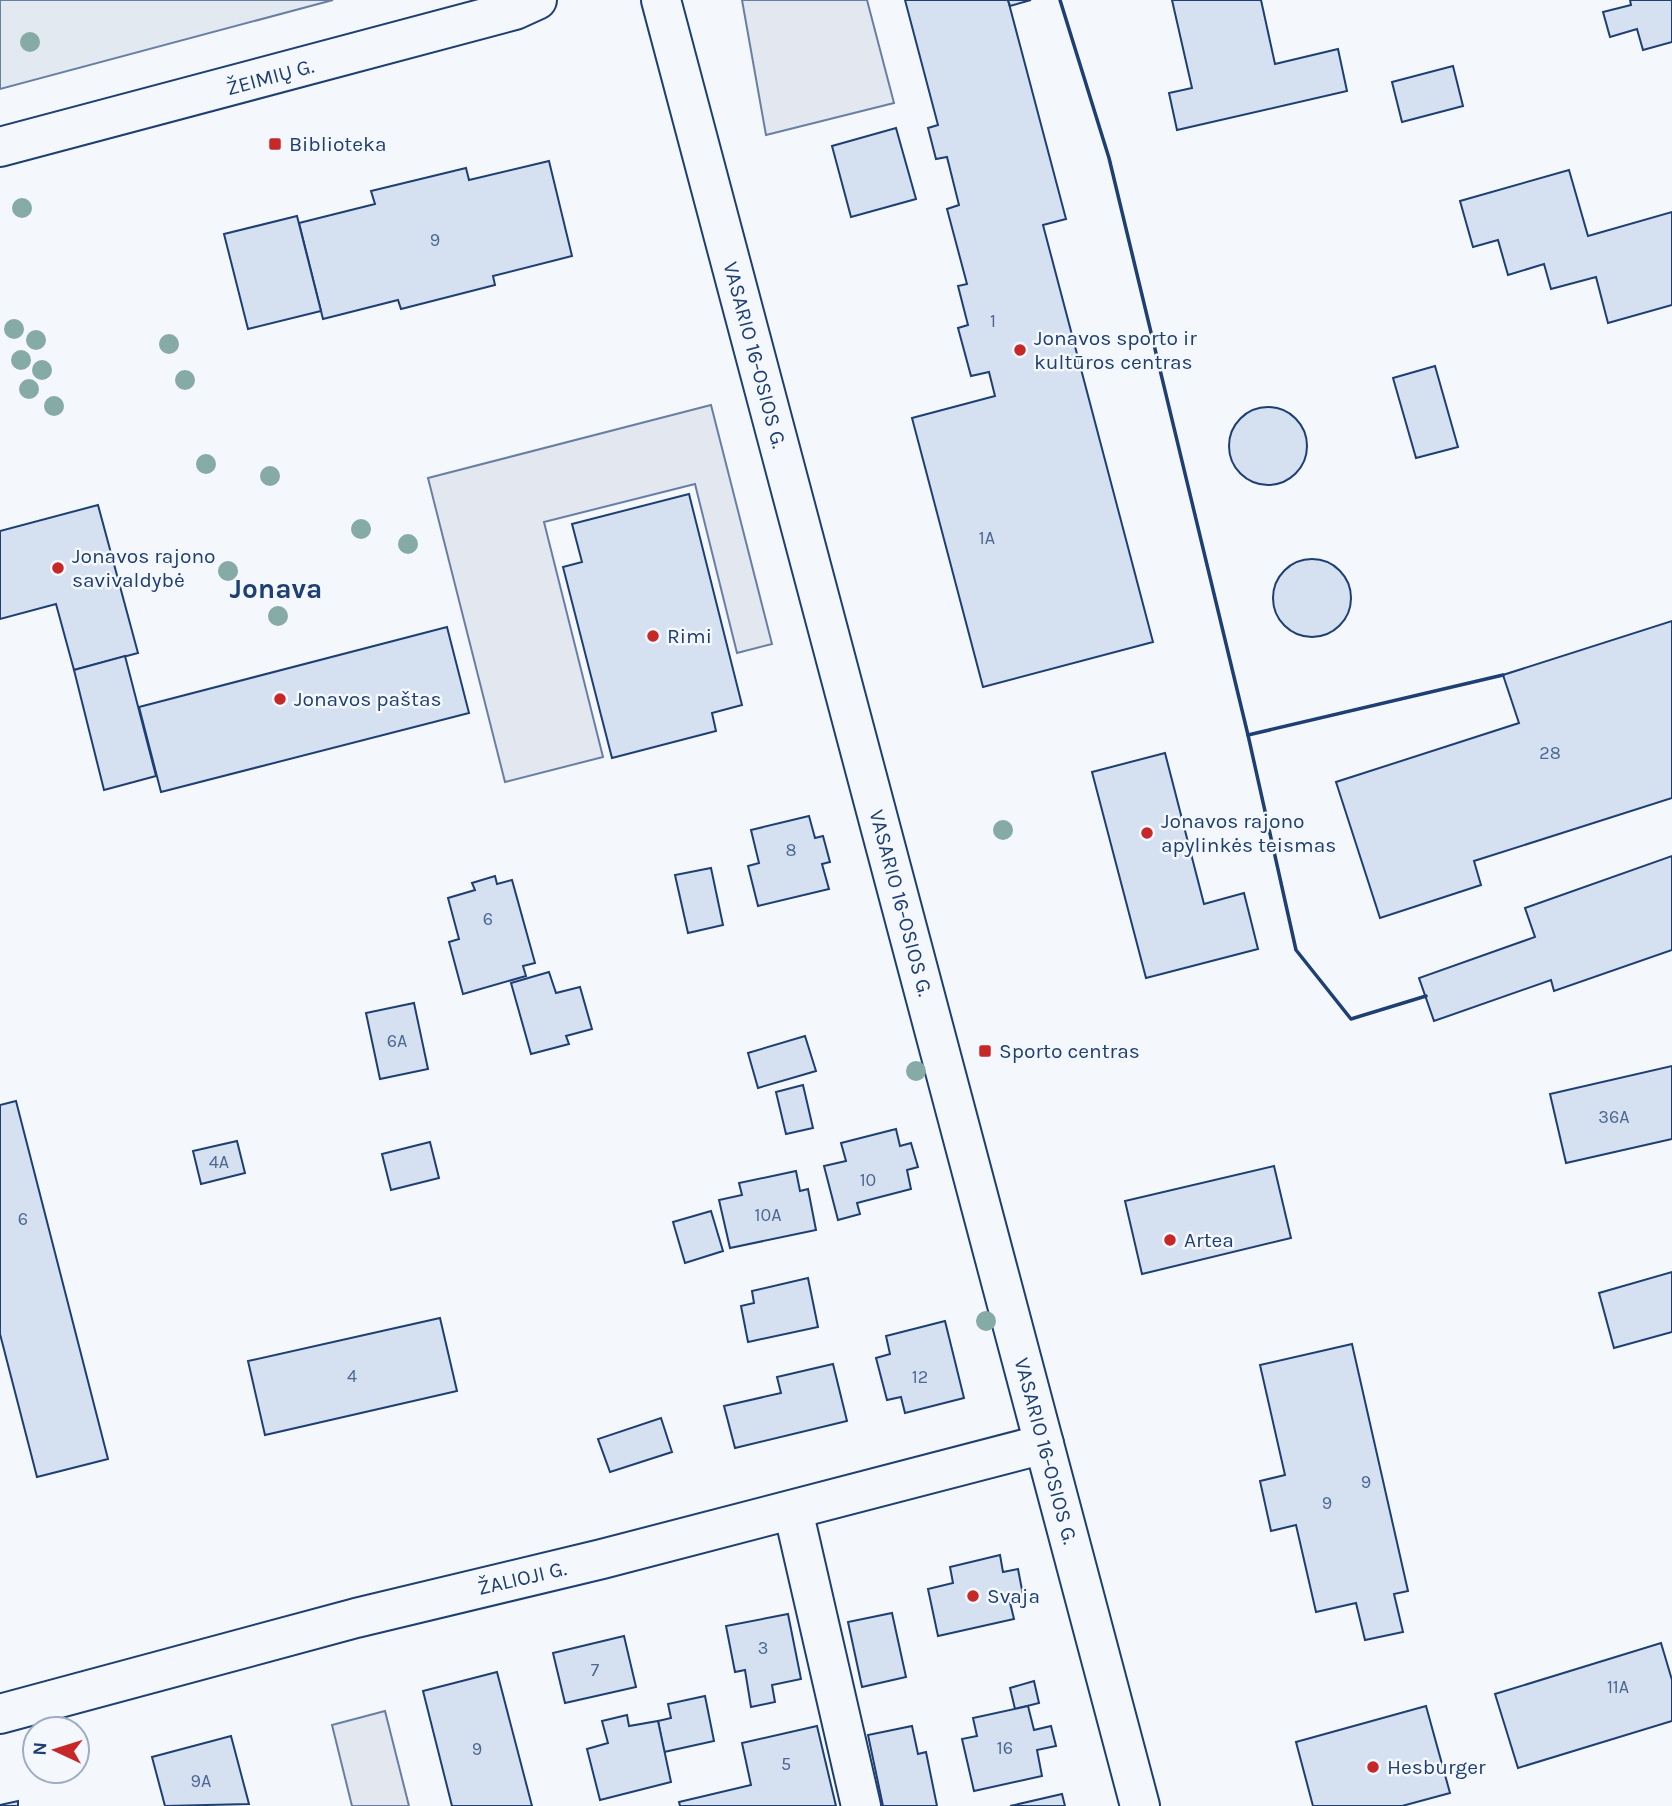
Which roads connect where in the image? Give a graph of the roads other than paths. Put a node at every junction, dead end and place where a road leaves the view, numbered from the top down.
1 (537, 0) edge
2 (661, 0) edge
3 (0, 147) edge
4 (1044, 1444) junction
5 (793, 1510) junction
6 (0, 1714) edge
7 (860, 1806) edge
8 (1140, 1806) edge

1 - 3 main road, ŽEIMIŲ G.
2 - 4 main road, VASARIO 16-OSIOS G.
4 - 5 main road, ŽALIOJI G.
4 - 8 main road, VASARIO 16-OSIOS G.
5 - 6 main road, ŽALIOJI G.
5 - 7 main road

